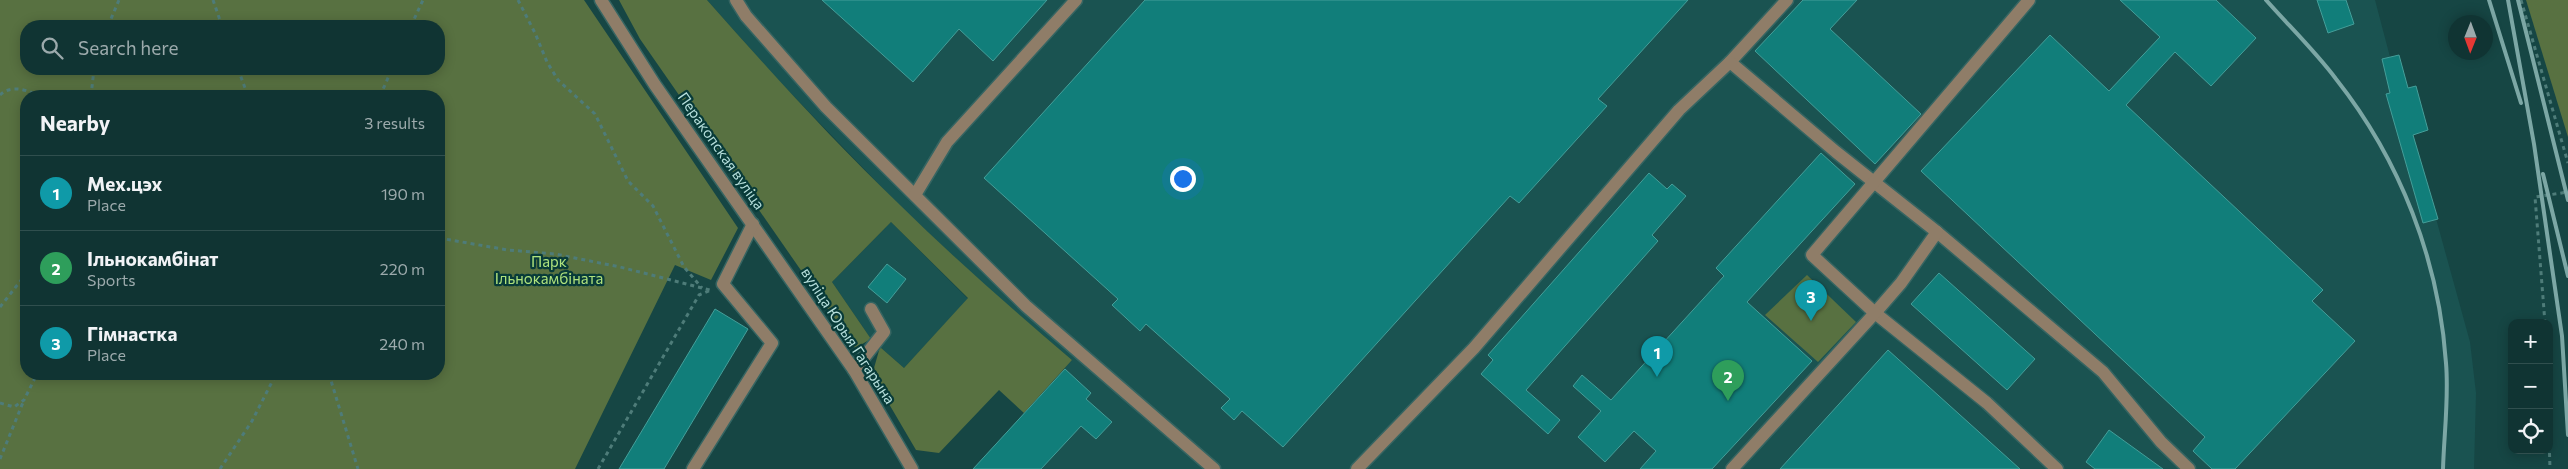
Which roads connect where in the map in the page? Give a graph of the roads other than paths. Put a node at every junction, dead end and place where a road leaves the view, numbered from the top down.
1 (601, 0) edge
2 (736, 0) edge
3 (1076, 0) edge
4 (1787, 0) edge
5 (2029, 0) edge
6 (1730, 62) junction
7 (1874, 183) junction
8 (915, 195) junction
9 (753, 224) junction
10 (1938, 232) junction
11 (871, 309) dead end
12 (1875, 313) junction
13 (854, 370) junction
14 (693, 469) edge
15 (912, 469) edge
16 (1214, 469) edge
17 (1357, 469) edge
18 (1732, 469) edge
19 (2057, 469) edge
20 (2189, 469) edge

1 - 9 street, Перакопская вуліца
2 - 8 street
3 - 8 street
4 - 6 street
5 - 7 street
6 - 7 street
6 - 17 street
7 - 10 street
7 - 12 street
8 - 16 street
9 - 13 street, вуліца Юрыя Гагарына
9 - 14 street, Перакопская вуліца
10 - 12 street
10 - 20 street
11 - 13 street
12 - 18 street
12 - 19 street
13 - 15 street, вуліца Юрыя Гагарына

